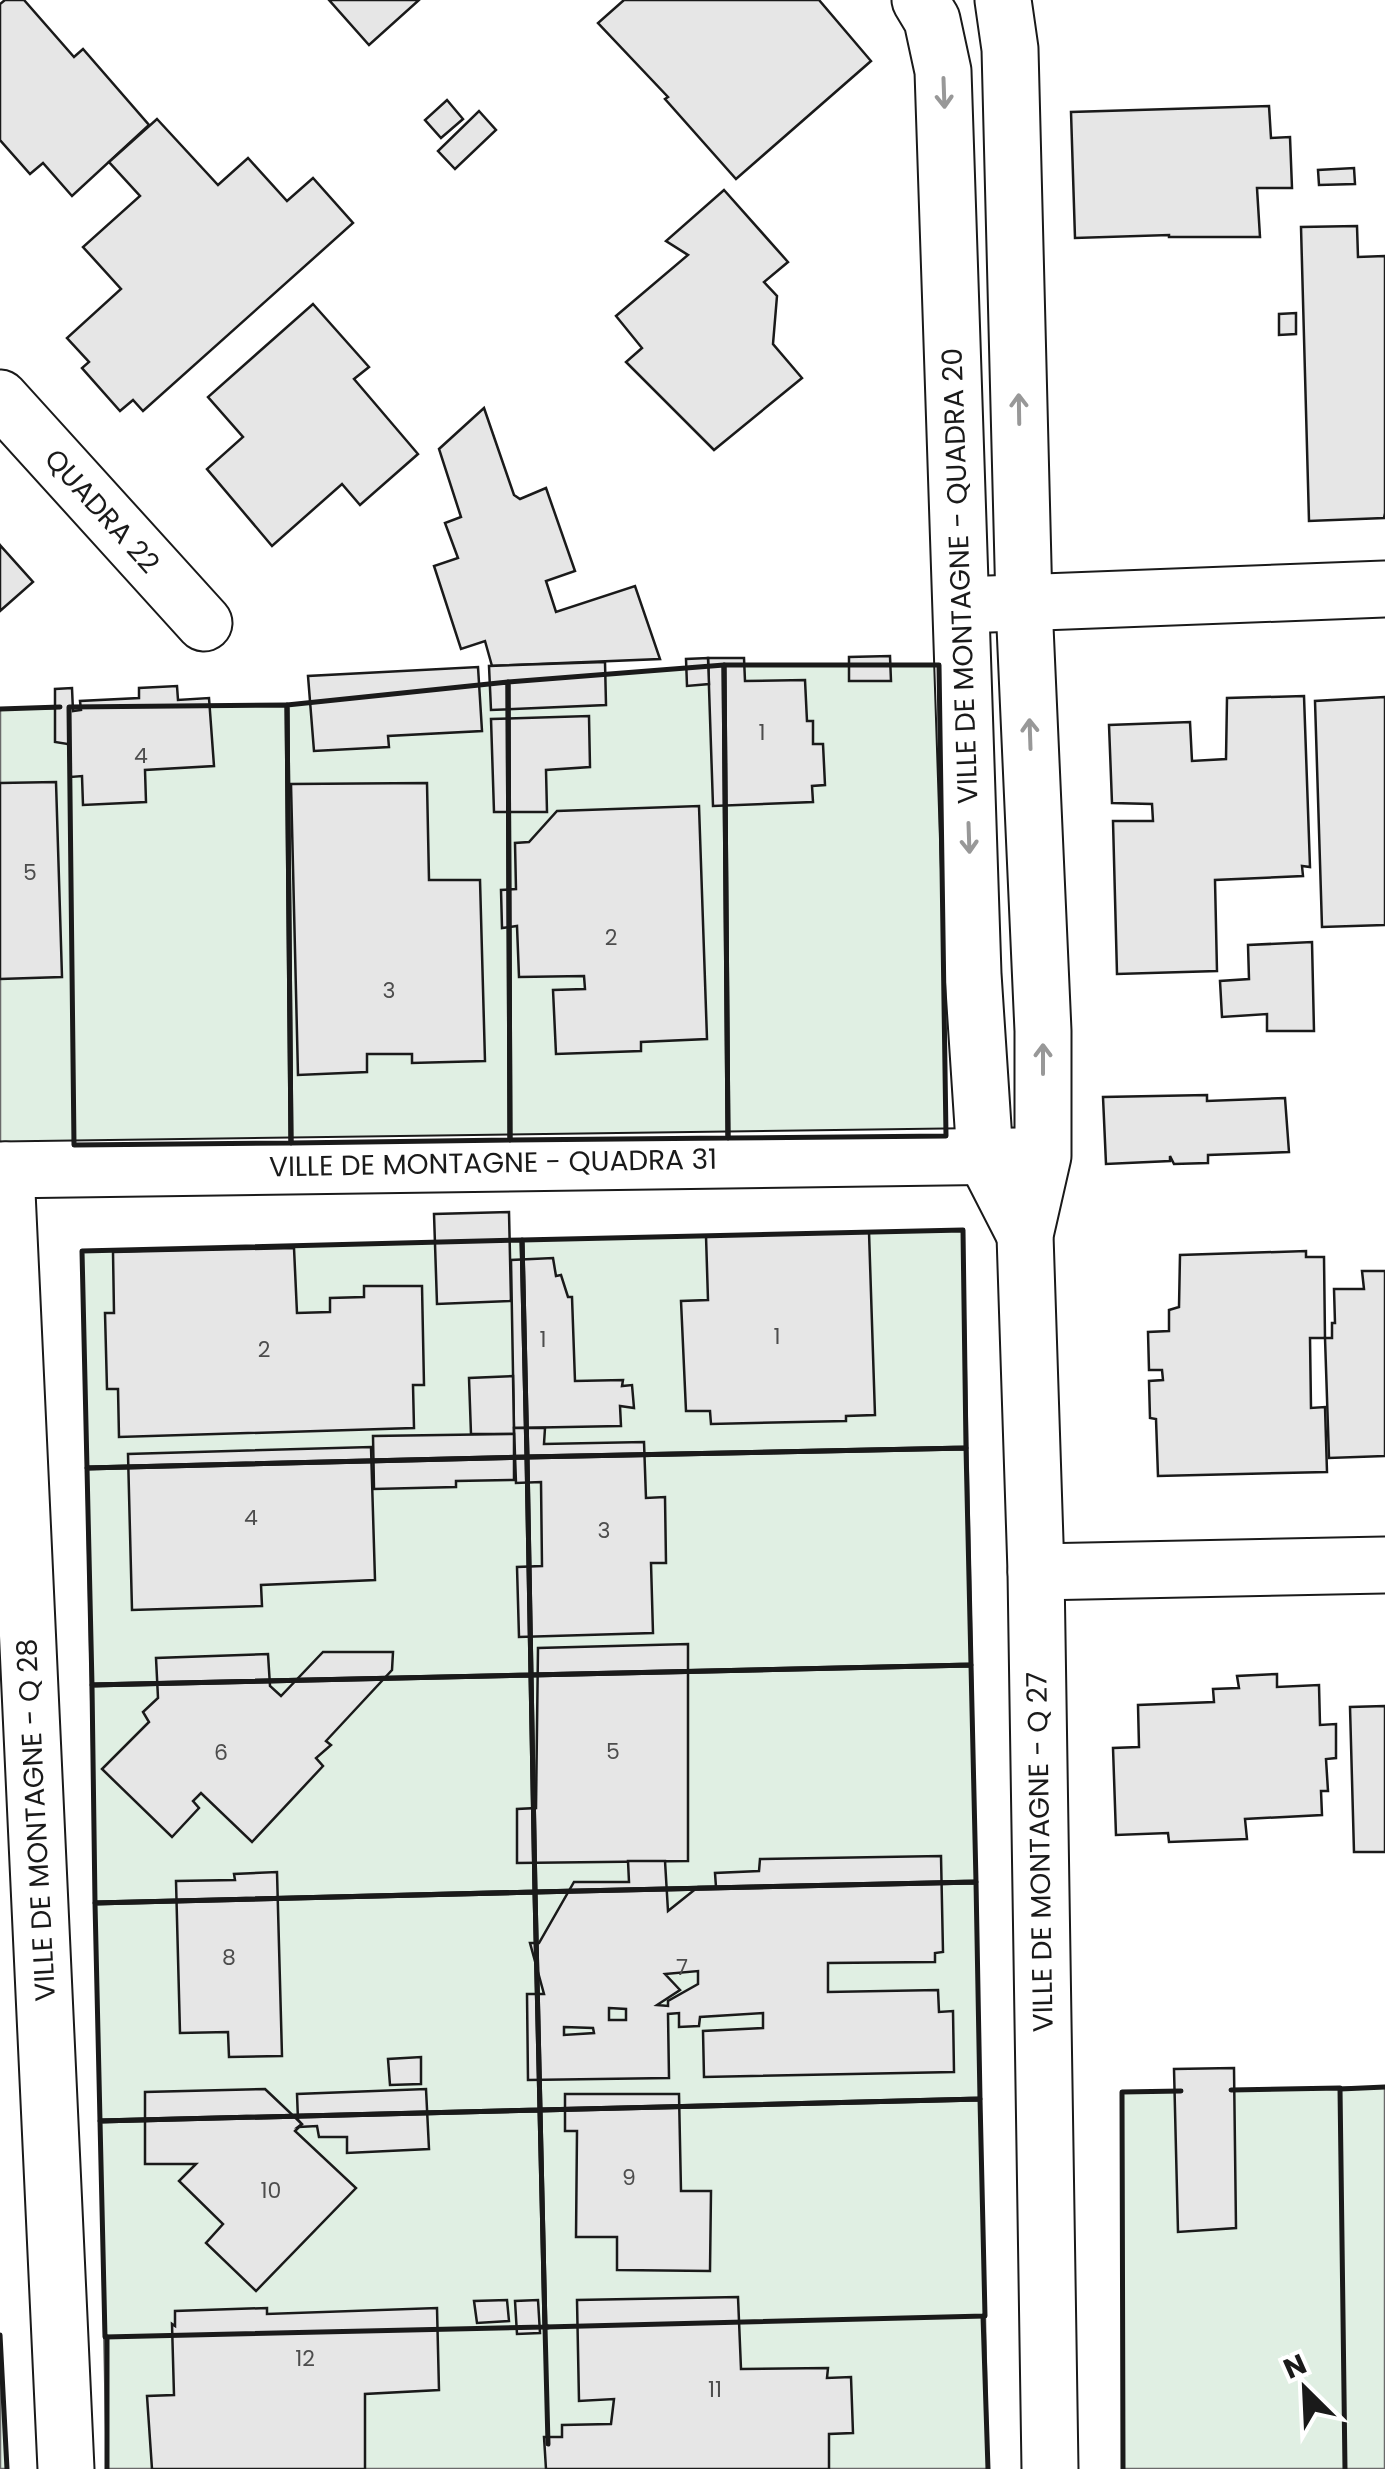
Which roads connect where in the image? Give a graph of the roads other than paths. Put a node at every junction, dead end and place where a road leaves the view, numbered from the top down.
1 (920, 0) edge
2 (1003, 0) edge
3 (0, 398) edge
4 (1385, 589) edge
5 (961, 603) junction
6 (1024, 604) junction
7 (204, 623) dead end
8 (985, 1156) junction
9 (1042, 1156) junction
10 (3, 1170) edge
11 (1025, 1235) junction
12 (1385, 1566) edge
13 (1036, 1572) junction
14 (66, 2469) edge
15 (1050, 2469) edge

1 -> 5 street, VILLE DE MONTAGNE - QUADRA 20
6 -> 2 street
3 - 7 street, QUADRA 22
4 - 6 street
5 - 6 street
5 -> 8 street, VILLE DE MONTAGNE - QUADRA 20
9 -> 6 street
8 - 9 street, VILLE DE MONTAGNE - QUADRA 31
8 - 10 street, VILLE DE MONTAGNE - QUADRA 31
8 - 11 street, VILLE DE MONTAGNE - Q 27
9 - 11 street, VILLE DE MONTAGNE - Q 27
10 - 14 street, VILLE DE MONTAGNE - Q 28
11 - 13 street, VILLE DE MONTAGNE - Q 27
12 - 13 street
13 - 15 street, VILLE DE MONTAGNE - Q 27

